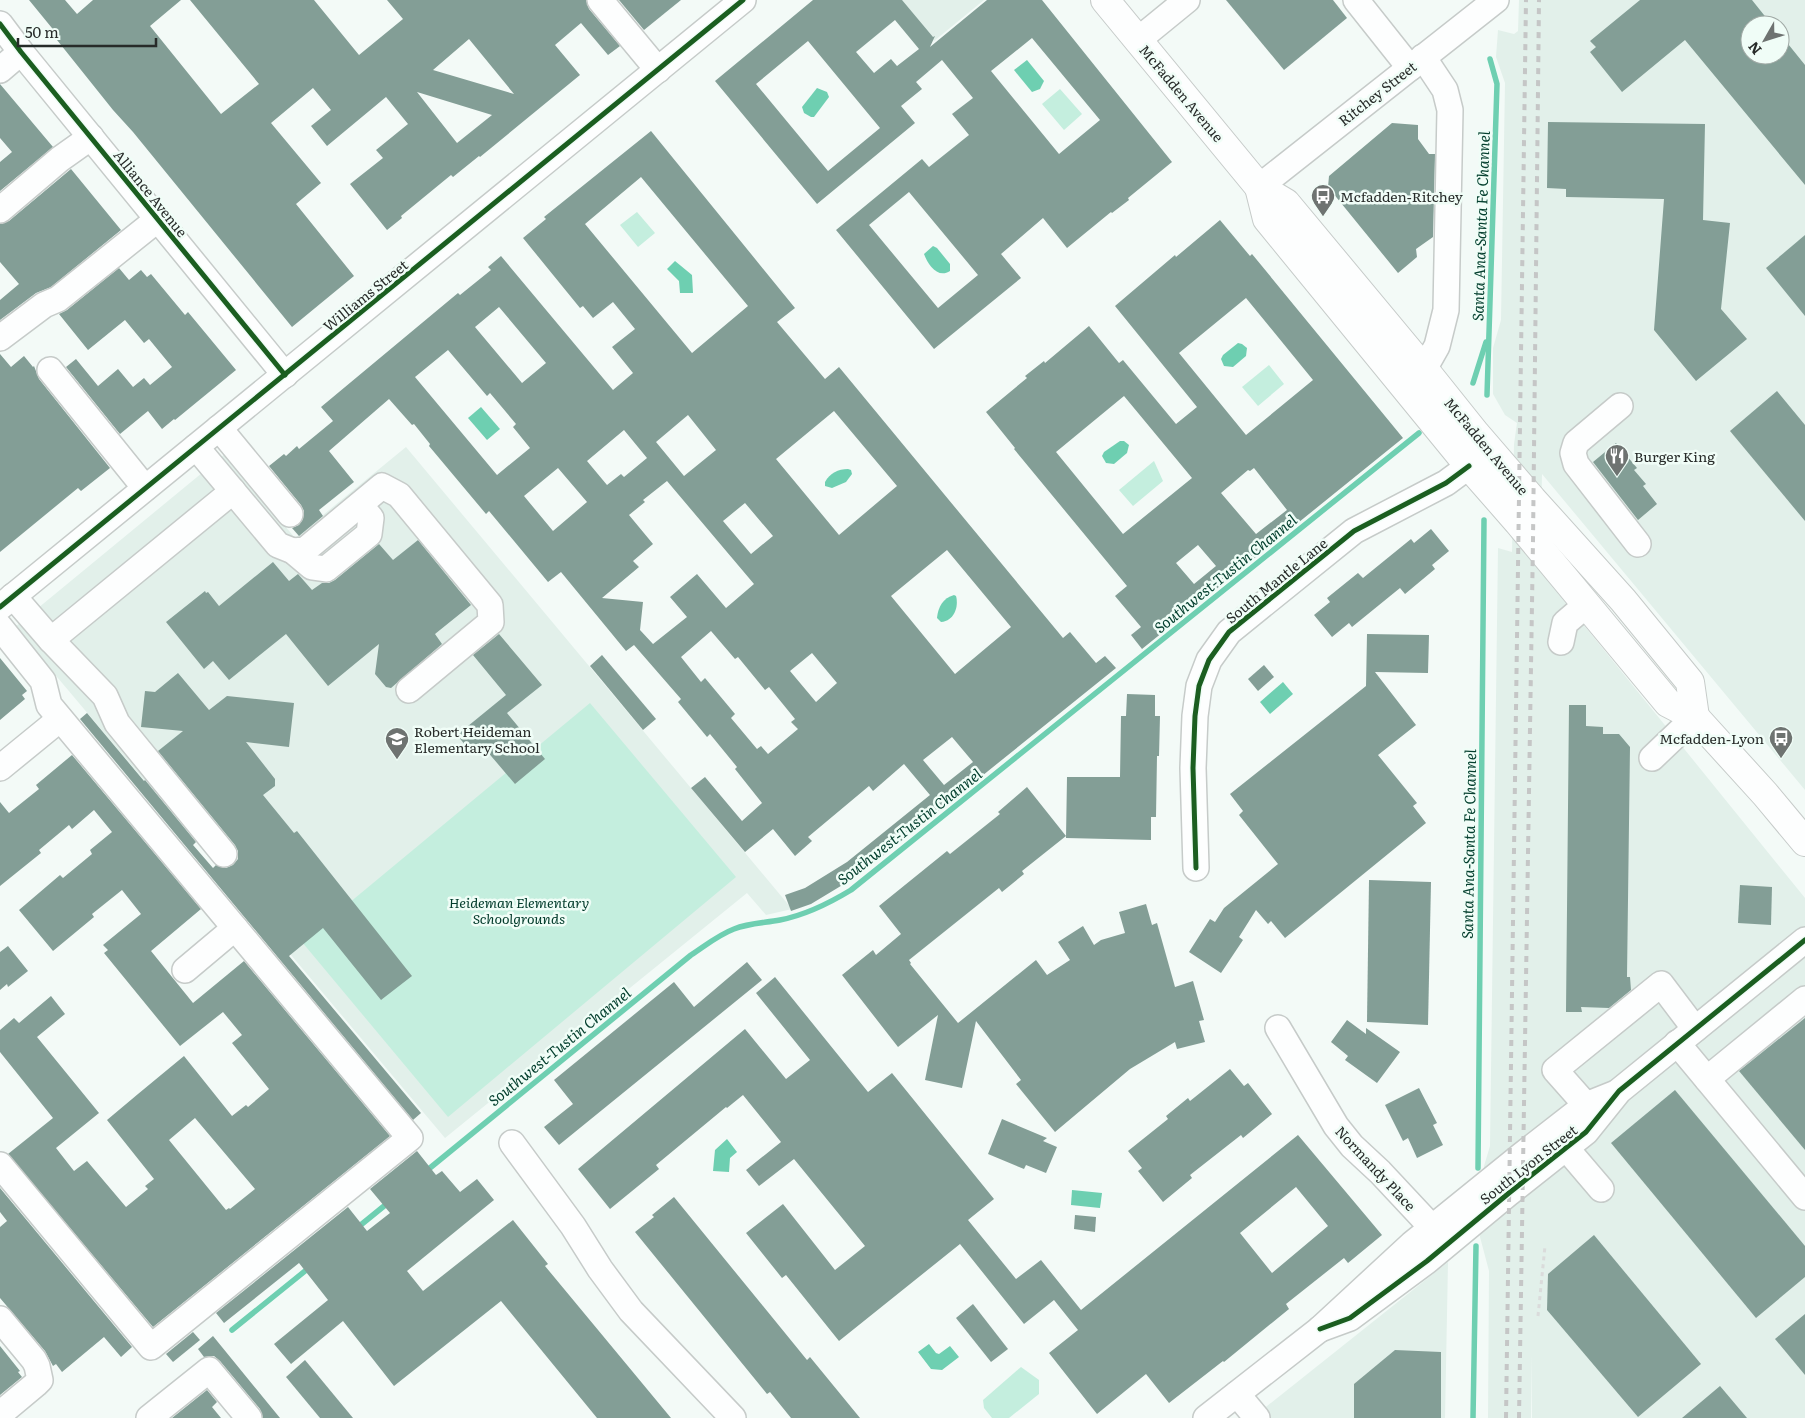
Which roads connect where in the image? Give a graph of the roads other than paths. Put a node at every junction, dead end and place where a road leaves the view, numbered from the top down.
1 (600, 0) edge
2 (743, 0) edge
3 (1105, 0) edge
4 (1187, 0) edge
5 (1356, 0) edge
6 (1496, 0) edge
7 (0, 24) edge
8 (1138, 40) junction
9 (21, 52) junction
10 (1417, 62) junction
11 (0, 70) edge
12 (658, 70) junction
13 (91, 137) junction
14 (1259, 187) junction
15 (0, 210) edge
16 (158, 219) junction
17 (0, 338) edge
18 (1424, 368) junction
19 (50, 370) dead end
20 (285, 374) junction
21 (1620, 406) dead end
22 (219, 428) junction
23 (196, 447) junction
24 (1469, 466) junction
25 (145, 488) junction
26 (233, 491) junction
27 (290, 514) dead end
28 (1638, 544) dead end
29 (7, 602) edge
30 (1586, 605) junction
31 (0, 627) edge
32 (51, 640) junction
33 (1561, 642) dead end
34 (409, 690) dead end
35 (1696, 716) junction
36 (60, 719) junction
37 (1652, 758) dead end
38 (0, 768) edge
39 (1805, 842) edge
40 (224, 854) dead end
41 (1196, 868) dead end
42 (235, 928) junction
43 (1805, 940) edge
44 (185, 970) dead end
45 (1805, 1000) edge
46 (1278, 1028) dead end
47 (1686, 1036) junction
48 (1707, 1079) junction
49 (1619, 1091) junction
50 (1586, 1105) junction
51 (512, 1143) dead end
52 (1566, 1148) junction
53 (0, 1165) edge
54 (1602, 1190) dead end
55 (1805, 1197) edge
56 (1432, 1228) junction
57 (1350, 1318) junction
58 (0, 1319) edge
59 (1320, 1329) junction
60 (1237, 1394) junction
61 (0, 1414) edge
62 (149, 1418) edge
63 (249, 1418) edge
64 (732, 1418) edge
65 (1206, 1418) edge
66 (1257, 1418) edge

1 - 12 street
2 - 12 street, Williams Street
3 - 8 main road, McFadden Avenue
4 - 8 street
5 - 10 street
6 - 10 street, Ritchey Street
7 - 9 street, Alliance Avenue
8 - 14 main road, McFadden Avenue
9 - 11 street
9 - 13 street, Alliance Avenue
10 - 14 street, Ritchey Street
10 - 18 street
12 - 20 street, Williams Street
13 - 15 street
13 - 16 street, Alliance Avenue
14 - 18 main road, McFadden Avenue
14 - 24 main road, McFadden Avenue
16 - 17 street
16 - 20 street, Alliance Avenue
18 - 35 main road, McFadden Avenue
19 - 25 street
20 - 22 street, Williams Street
21 - 28 street
22 - 23 street, Williams Street
22 - 27 street
23 - 25 street, Williams Street
23 - 26 street
24 - 30 main road, McFadden Avenue
24 - 41 street, South Mantle Lane
25 - 29 street, Williams Street
26 - 32 street
26 - 34 street
29 - 32 street
30 - 33 street
30 - 35 main road, McFadden Avenue
31 - 36 street
32 - 40 street
35 - 37 street
35 - 39 main road, McFadden Avenue
36 - 38 street
36 - 42 street
42 - 44 street
42 - 53 street
43 - 47 street, South Lyon Street
45 - 48 street
46 - 56 street, Normandy Place
47 - 48 street
47 - 49 street, South Lyon Street
47 - 50 street
48 - 55 street
49 - 50 street, South Lyon Street
49 - 52 street, South Lyon Street
50 - 56 street, South Lyon Street
51 - 64 street
52 - 54 street
52 - 57 street, South Lyon Street
56 - 57 street
56 - 59 street, South Lyon Street
57 - 59 street, South Lyon Street
58 - 61 street
59 - 60 street, South Lyon Street
60 - 65 street, South Lyon Street
60 - 66 street
62 - 63 street

